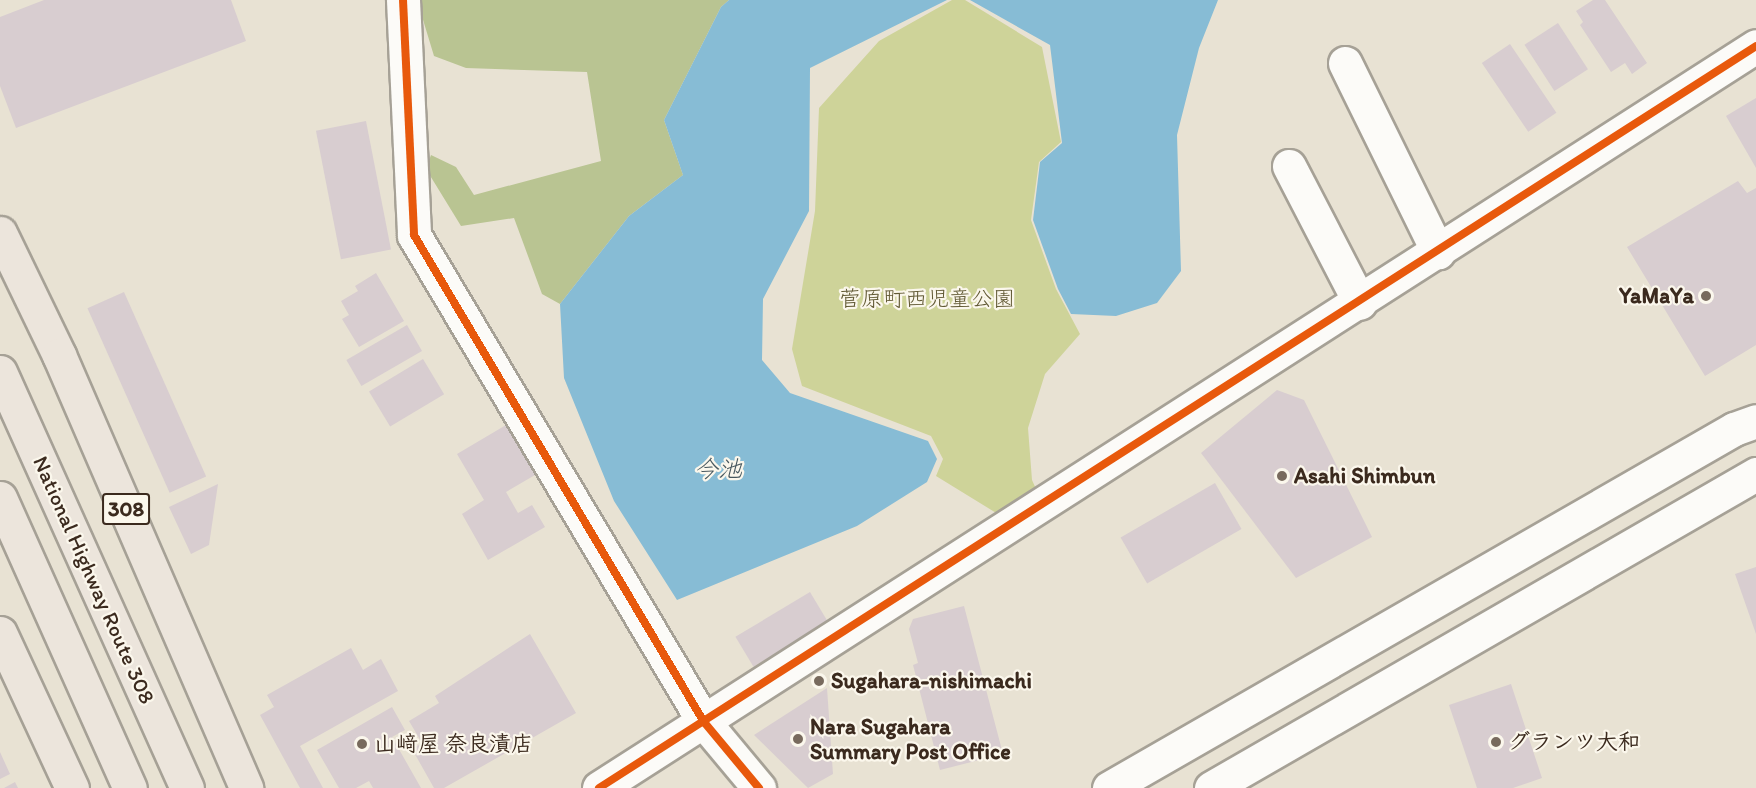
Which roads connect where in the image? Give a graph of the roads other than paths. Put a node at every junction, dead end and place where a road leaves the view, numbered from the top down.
1 (403, 0) edge
2 (1756, 46) edge
3 (1345, 63) dead end
4 (1289, 166) dead end
5 (0, 233) edge
6 (1438, 252) junction
7 (1360, 303) junction
8 (0, 372) edge
9 (1756, 421) edge
10 (1756, 474) edge
11 (0, 498) edge
12 (0, 633) edge
13 (704, 722) junction
14 (72, 788) edge
15 (130, 788) edge
16 (188, 788) edge
17 (246, 788) edge
18 (599, 788) edge
19 (759, 788) edge
20 (1109, 788) edge
21 (1210, 788) edge

1 - 13 street
2 - 6 street
3 - 6 street
4 - 7 street
5 - 17 highway, 308
6 - 7 street
7 - 13 street
8 - 16 highway, National Highway Route 308 / 308
9 - 20 street
10 - 21 street
11 - 15 highway
12 - 14 highway
13 - 18 street
13 - 19 street

